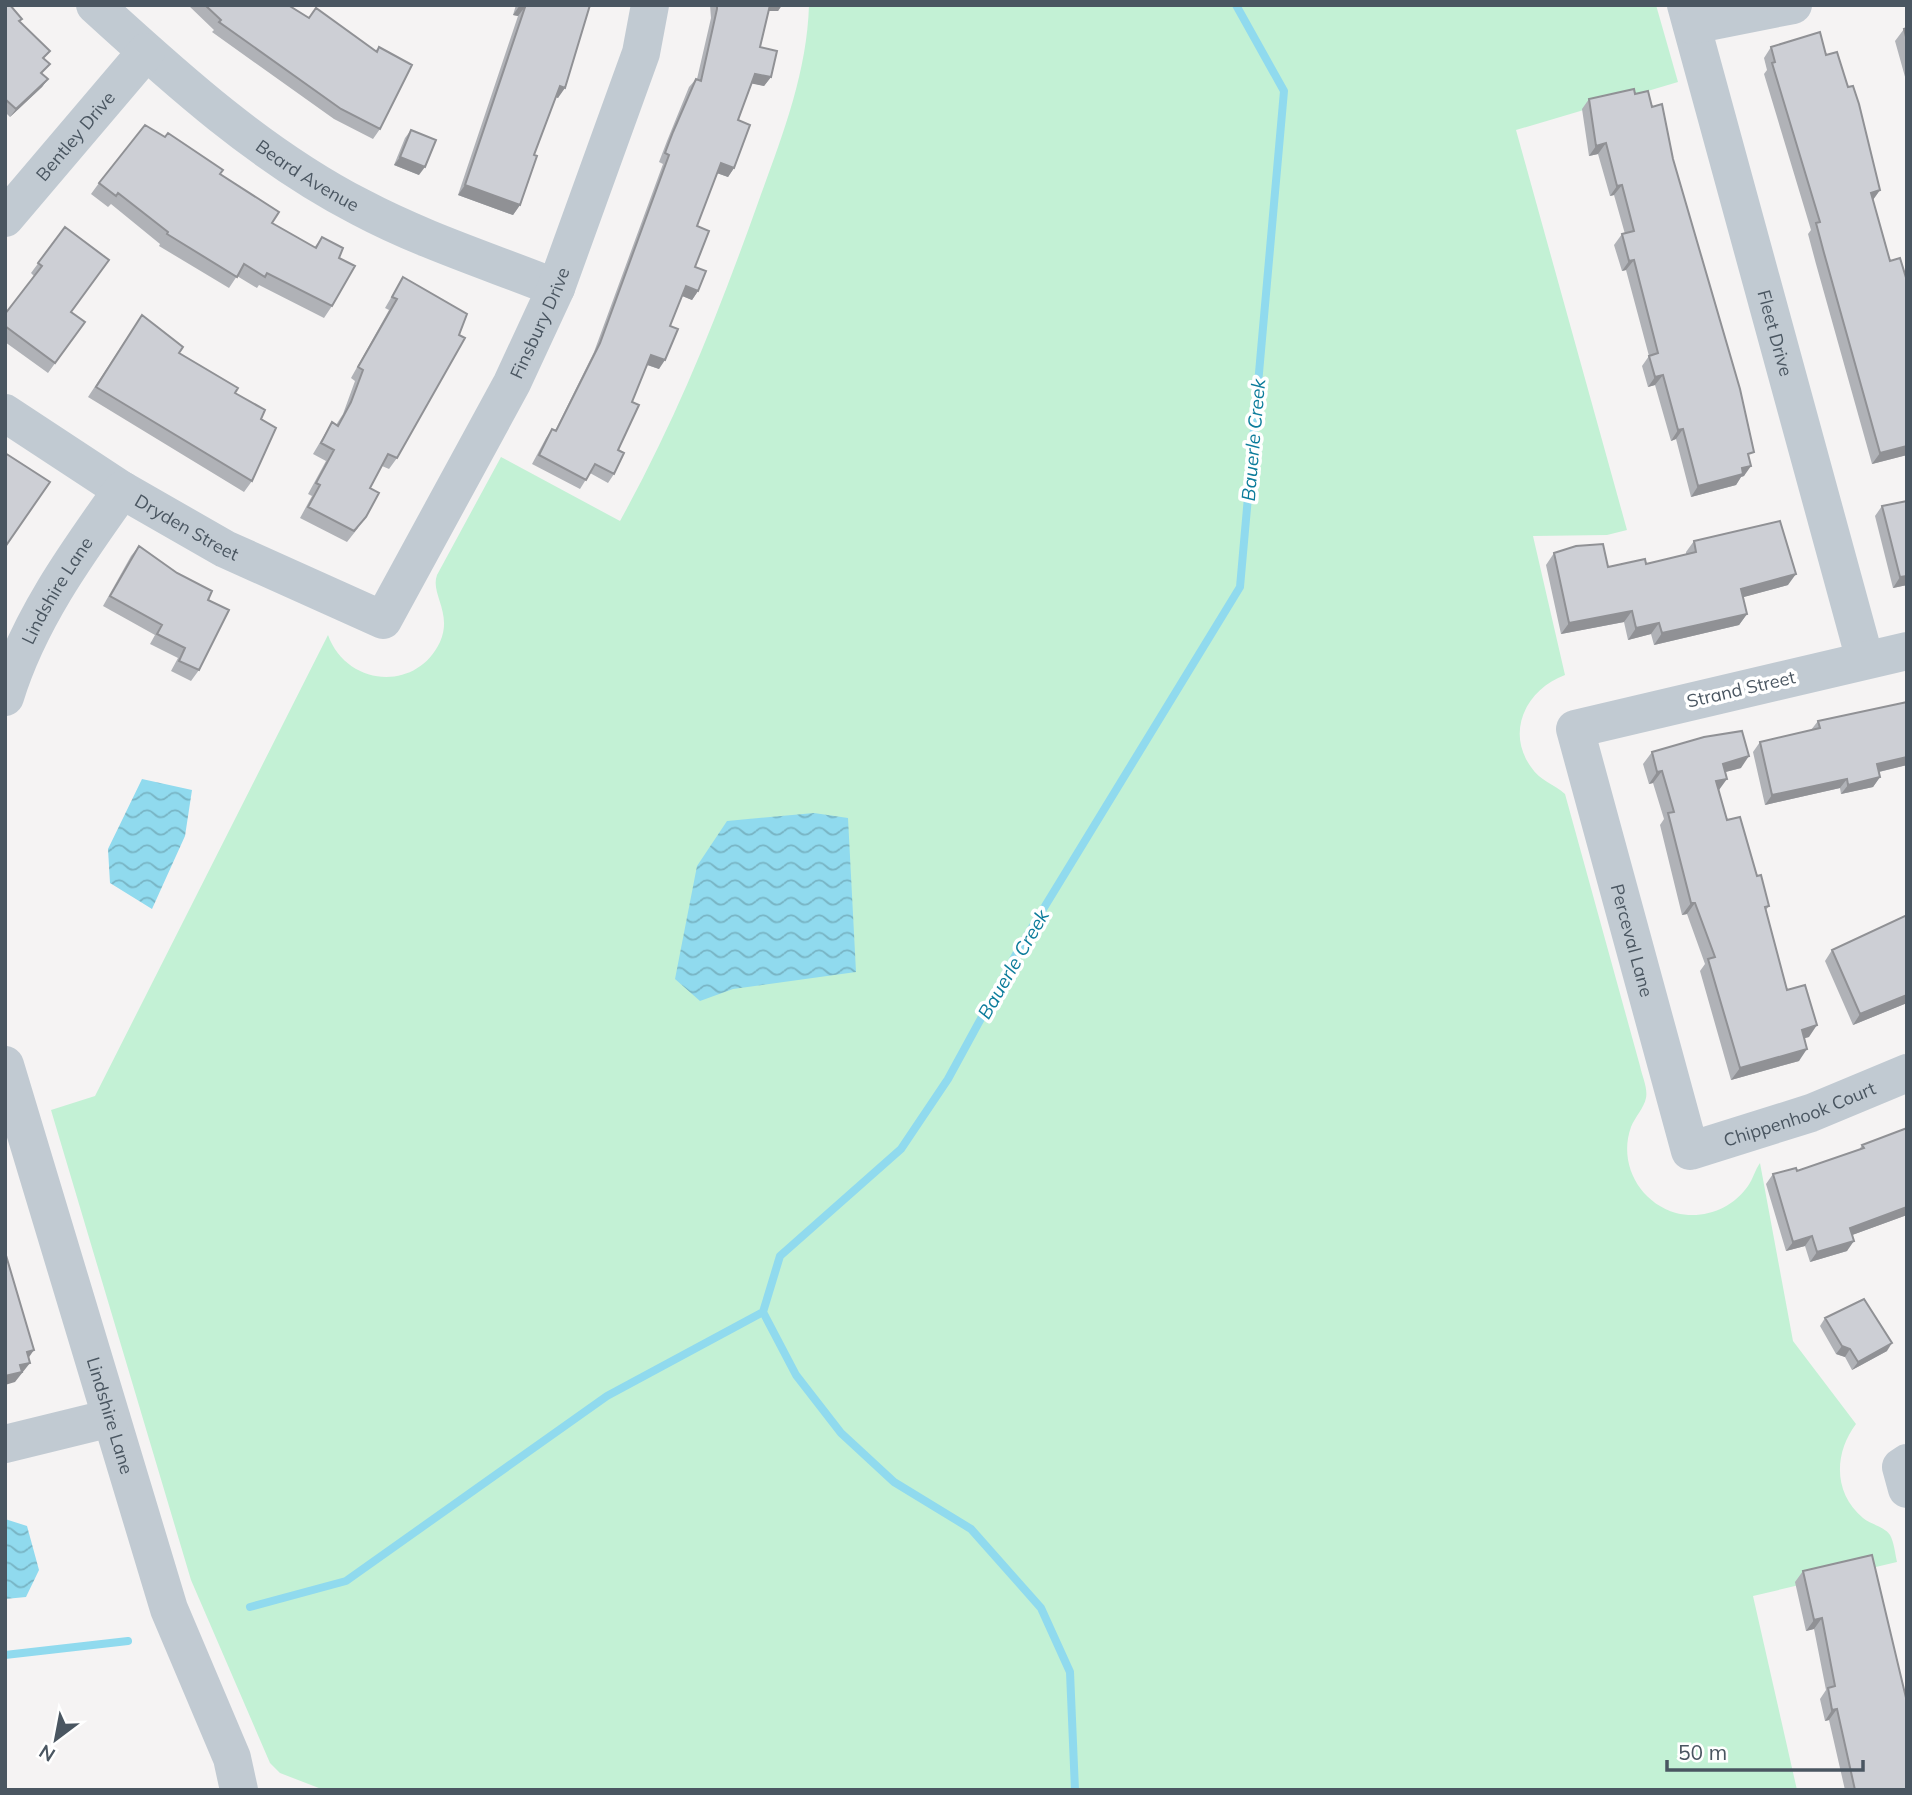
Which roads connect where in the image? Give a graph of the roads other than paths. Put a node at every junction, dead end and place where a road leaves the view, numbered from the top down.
1 (95, 5) edge
2 (650, 5) edge
3 (1793, 5) edge
4 (1689, 15) edge
5 (146, 52) junction
6 (5, 218) edge
7 (556, 288) junction
8 (5, 413) edge
9 (122, 490) junction
10 (383, 620) joint
11 (1907, 651) edge
12 (1865, 660) junction
13 (5, 697) edge
14 (1575, 729) joint
15 (1907, 1073) edge
16 (8, 1088) edge
17 (1690, 1151) joint
18 (111, 1418) junction
19 (5, 1444) edge
20 (235, 1774) edge
21 (260, 1790) edge

1 - 5 street, Beard Avenue
2 - 7 street, Finsbury Drive
3 - 4 street
4 - 12 street, Fleet Drive
5 - 6 street, Bentley Drive
5 - 7 street, Beard Avenue
7 - 10 street, Finsbury Drive
8 - 9 street, Dryden Street
9 - 10 street, Dryden Street
9 - 13 street, Lindshire Lane
11 - 12 street, Strand Street
12 - 14 street, Strand Street
14 - 17 street, Perceval Lane
15 - 17 street, Chippenhook Court
16 - 18 street, Lindshire Lane
18 - 19 street
18 - 20 street, Lindshire Lane
20 - 21 street, Lindshire Lane

